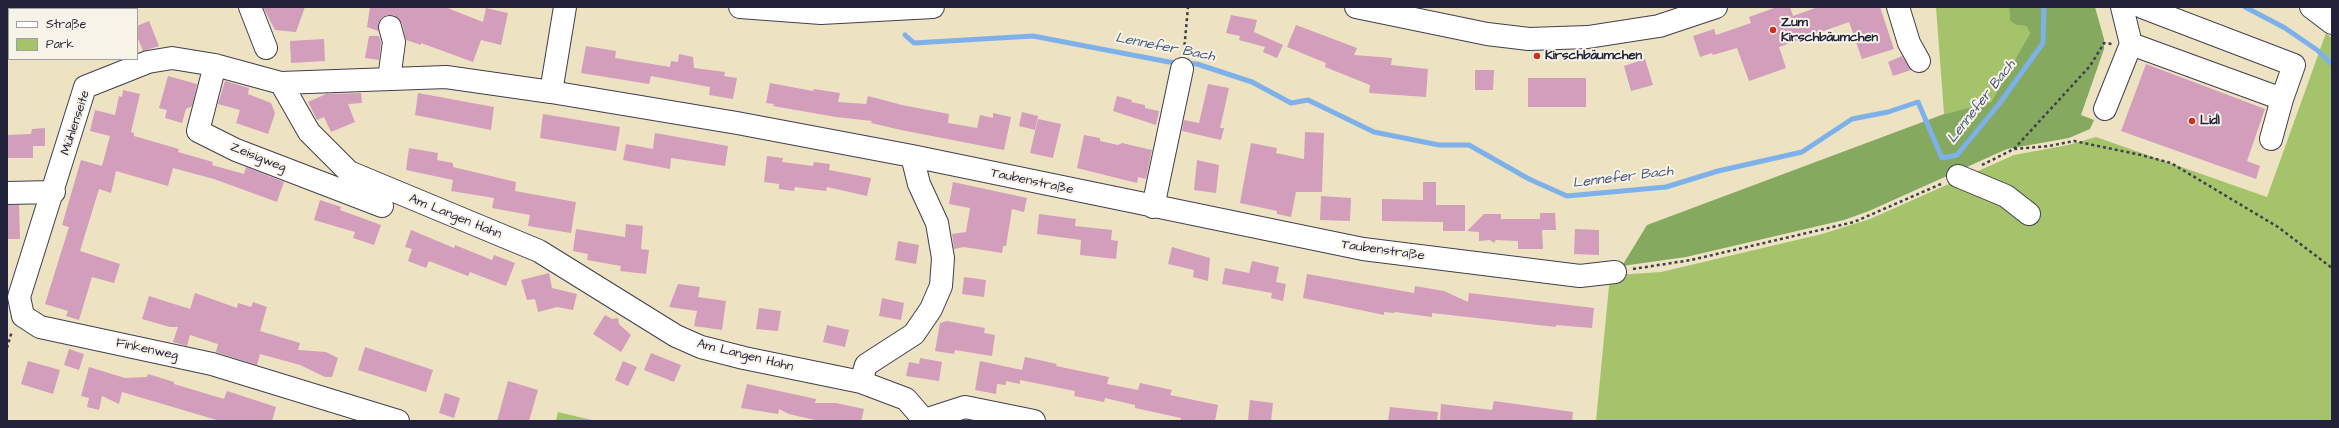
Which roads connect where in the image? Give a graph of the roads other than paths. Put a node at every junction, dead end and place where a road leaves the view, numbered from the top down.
1 (250, 7) edge
2 (565, 7) edge
3 (740, 7) edge
4 (933, 7) edge
5 (1356, 7) edge
6 (1716, 7) edge
7 (1898, 7) edge
8 (2122, 7) edge
9 (2142, 7) edge
10 (2311, 7) edge
11 (2331, 20) edge
12 (390, 27) dead end
13 (2131, 44) junction
14 (266, 48) dead end
15 (1919, 61) dead end
16 (1183, 64) road end
17 (215, 65) junction
18 (388, 79) junction
19 (281, 83) junction
20 (551, 92) junction
21 (2282, 99) junction
22 (2105, 109) dead end
23 (2271, 139) dead end
24 (912, 156) junction
25 (1958, 176) road end
26 (54, 192) junction
27 (7, 193) edge
28 (382, 206) dead end
29 (1153, 207) junction
30 (2029, 214) dead end
31 (1615, 272) road end
32 (862, 382) junction
33 (398, 421) edge
34 (925, 421) edge
35 (1034, 421) edge

1 - 14 street
2 - 20 street
3 - 4 street
5 - 6 street
7 - 15 street
8 - 13 street
9 - 21 street
10 - 11 street
12 - 18 street
13 - 21 street
13 - 22 street
16 - 29 street
17 - 19 street, Mühlenseite
17 - 26 street, Mühlenseite
17 - 28 street, Zeisigweg
18 - 19 street
18 - 20 street
19 - 32 street, Am Langen Hahn
20 - 24 street
21 - 23 street
24 - 29 street, Taubenstraße
24 - 32 street
25 - 30 street
26 - 27 street
26 - 33 street, Finkenweg
29 - 31 street, Taubenstraße
32 - 34 street, Am Langen Hahn
34 - 35 street

